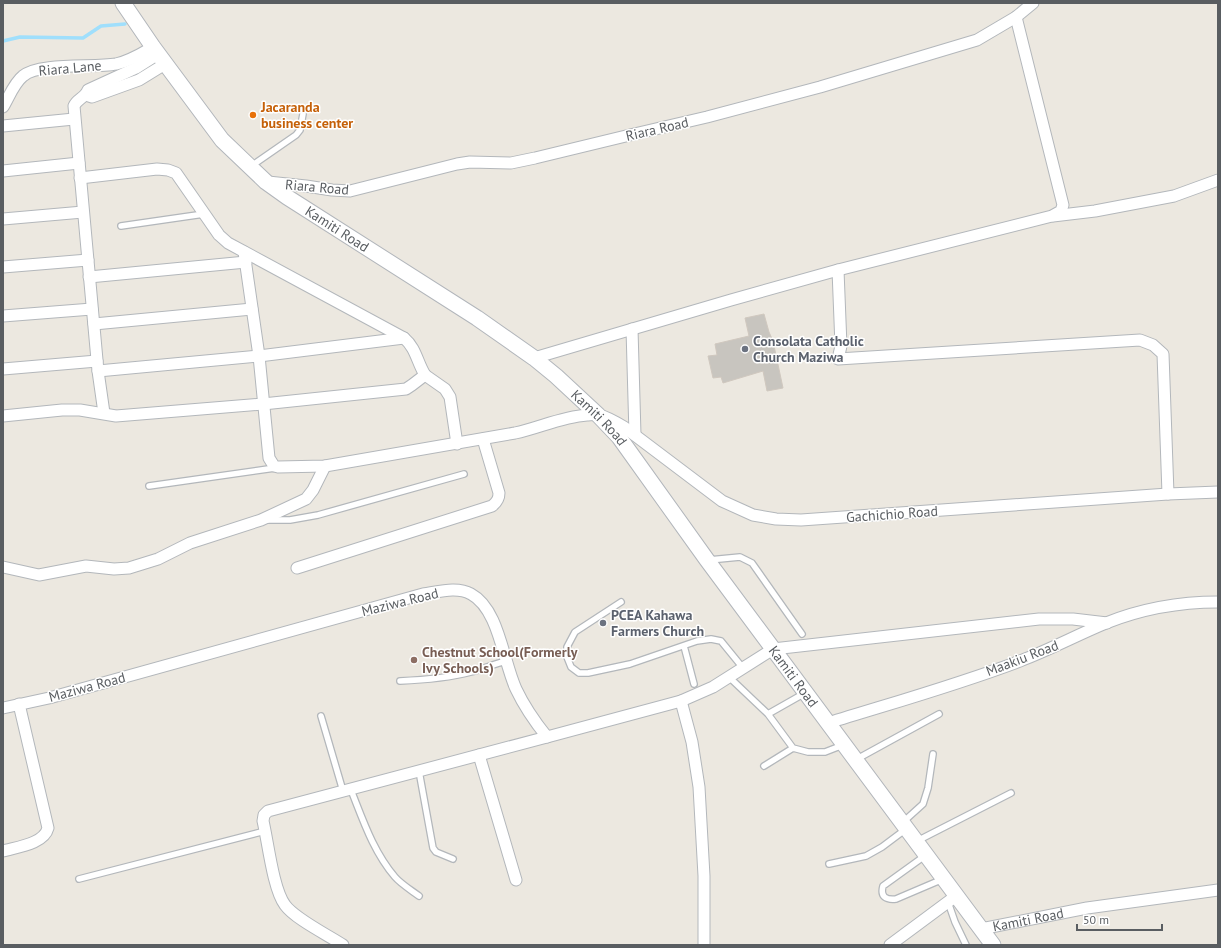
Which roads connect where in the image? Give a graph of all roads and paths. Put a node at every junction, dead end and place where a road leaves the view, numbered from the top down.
1 (123, 3) edge
2 (1033, 3) edge
3 (1016, 17) junction
4 (159, 55) junction
5 (3, 107) edge
6 (303, 114) dead end
7 (74, 119) junction
8 (3, 126) edge
9 (79, 162) junction
10 (250, 167) junction
11 (3, 171) edge
12 (80, 178) junction
13 (1218, 180) edge
14 (266, 182) junction
15 (83, 212) junction
16 (204, 214) junction
17 (1052, 216) junction
18 (3, 219) edge
19 (121, 226) dead end
20 (245, 257) junction
21 (88, 260) junction
22 (3, 267) edge
23 (838, 270) junction
24 (90, 277) junction
25 (252, 308) junction
26 (92, 309) junction
27 (3, 316) edge
28 (94, 324) junction
29 (632, 329) junction
30 (404, 338) junction
31 (259, 356) junction
32 (534, 358) junction
33 (98, 366) junction
34 (3, 369) edge
35 (425, 374) junction
36 (263, 404) junction
37 (104, 413) junction
38 (598, 415) junction
39 (3, 416) edge
40 (635, 435) junction
41 (483, 438) junction
42 (457, 444) junction
43 (325, 466) junction
44 (278, 467) junction
45 (464, 474) dead end
46 (149, 486) dead end
47 (1218, 492) edge
48 (1168, 494) junction
49 (261, 520) junction
50 (707, 560) junction
51 (3, 567) edge
52 (297, 568) dead end
53 (621, 602) dead end
54 (1218, 602) edge
55 (1107, 623) junction
56 (802, 634) dead end
57 (684, 646) junction
58 (773, 649) junction
59 (506, 661) junction
60 (743, 668) junction
61 (729, 677) junction
62 (400, 681) dead end
63 (694, 684) dead end
64 (805, 693) junction
65 (680, 702) junction
66 (19, 704) junction
67 (4, 706) edge
68 (768, 714) junction
69 (939, 714) dead end
70 (321, 716) dead end
71 (828, 724) junction
72 (547, 737) junction
73 (844, 745) junction
74 (794, 748) junction
75 (933, 754) dead end
76 (479, 755) junction
77 (855, 760) junction
78 (764, 766) dead end
79 (419, 771) junction
80 (347, 790) junction
81 (1011, 793) dead end
82 (904, 826) junction
83 (265, 831) junction
84 (916, 842) junction
85 (3, 851) edge
86 (926, 855) junction
87 (453, 859) dead end
88 (829, 864) dead end
89 (79, 878) dead end
90 (944, 878) junction
91 (516, 880) dead end
92 (1218, 890) edge
93 (419, 896) dead end
94 (952, 899) junction
95 (981, 929) junction
96 (344, 945) edge
97 (704, 945) edge
98 (890, 945) edge
99 (966, 945) edge
100 (993, 945) edge

1 - 4 main road, Kamiti Road
2 - 3 street, Riara Road
3 - 14 street, Riara Road
3 - 17 street
4 - 5 street, Riara Lane
4 - 7 street
4 - 10 main road, Kamiti Road
6 - 10 lane
7 - 8 street
7 - 9 street
9 - 11 street
9 - 12 street
10 - 14 main road, Kamiti Road
12 - 15 street
12 - 16 street
13 - 17 street
14 - 32 main road, Kamiti Road
15 - 18 street
15 - 21 street
16 - 19 lane
16 - 20 street
17 - 23 street
20 - 24 street
20 - 25 street
20 - 30 street
21 - 22 street
21 - 24 street
23 - 29 street
23 - 48 street
24 - 26 street
25 - 28 street
25 - 31 street
26 - 27 street
26 - 28 street
28 - 33 street
29 - 32 street
29 - 40 street
30 - 31 street
30 - 35 street
31 - 33 street
31 - 36 street
32 - 38 main road, Kamiti Road
33 - 34 street
33 - 37 street
35 - 36 street
35 - 42 street
36 - 37 street
36 - 44 street
37 - 39 street
38 - 40 street, Gachichio Road
38 - 41 street
38 - 50 main road, Kamiti Road
40 - 48 street, Gachichio Road
41 - 42 street
41 - 52 street
42 - 43 street
43 - 44 street
43 - 49 street
44 - 46 lane
45 - 49 lane
47 - 48 street, Gachichio Road
49 - 51 street
50 - 56 lane
50 - 58 main road, Kamiti Road
53 - 57 lane
54 - 55 street, Maakiu Road
55 - 58 street
55 - 71 street, Maakiu Road
57 - 60 lane
57 - 63 lane
58 - 60 street
58 - 64 main road, Kamiti Road
59 - 62 lane
59 - 66 street, Maziwa Road
59 - 72 street, Maziwa Road
60 - 61 street
61 - 65 street
61 - 68 lane
64 - 68 lane
64 - 71 main road, Kamiti Road
65 - 72 street
65 - 97 street
66 - 67 street, Maziwa Road
66 - 85 street
68 - 74 lane
69 - 77 lane
70 - 80 lane
71 - 73 main road, Kamiti Road
72 - 76 street
73 - 74 lane
73 - 77 main road, Kamiti Road
74 - 78 lane
75 - 82 lane
76 - 79 street
76 - 91 street
77 - 82 main road, Kamiti Road
79 - 80 street
79 - 87 lane
80 - 83 street
80 - 93 lane
81 - 84 lane
82 - 84 main road, Kamiti Road
82 - 88 lane
83 - 89 lane
83 - 96 street
84 - 86 main road, Kamiti Road
86 - 90 main road, Kamiti Road
86 - 90 lane
90 - 94 main road, Kamiti Road
92 - 95 street, Kamiti Road
94 - 95 main road, Kamiti Road
94 - 98 street
94 - 99 lane
95 - 100 main road, Kamiti Road

